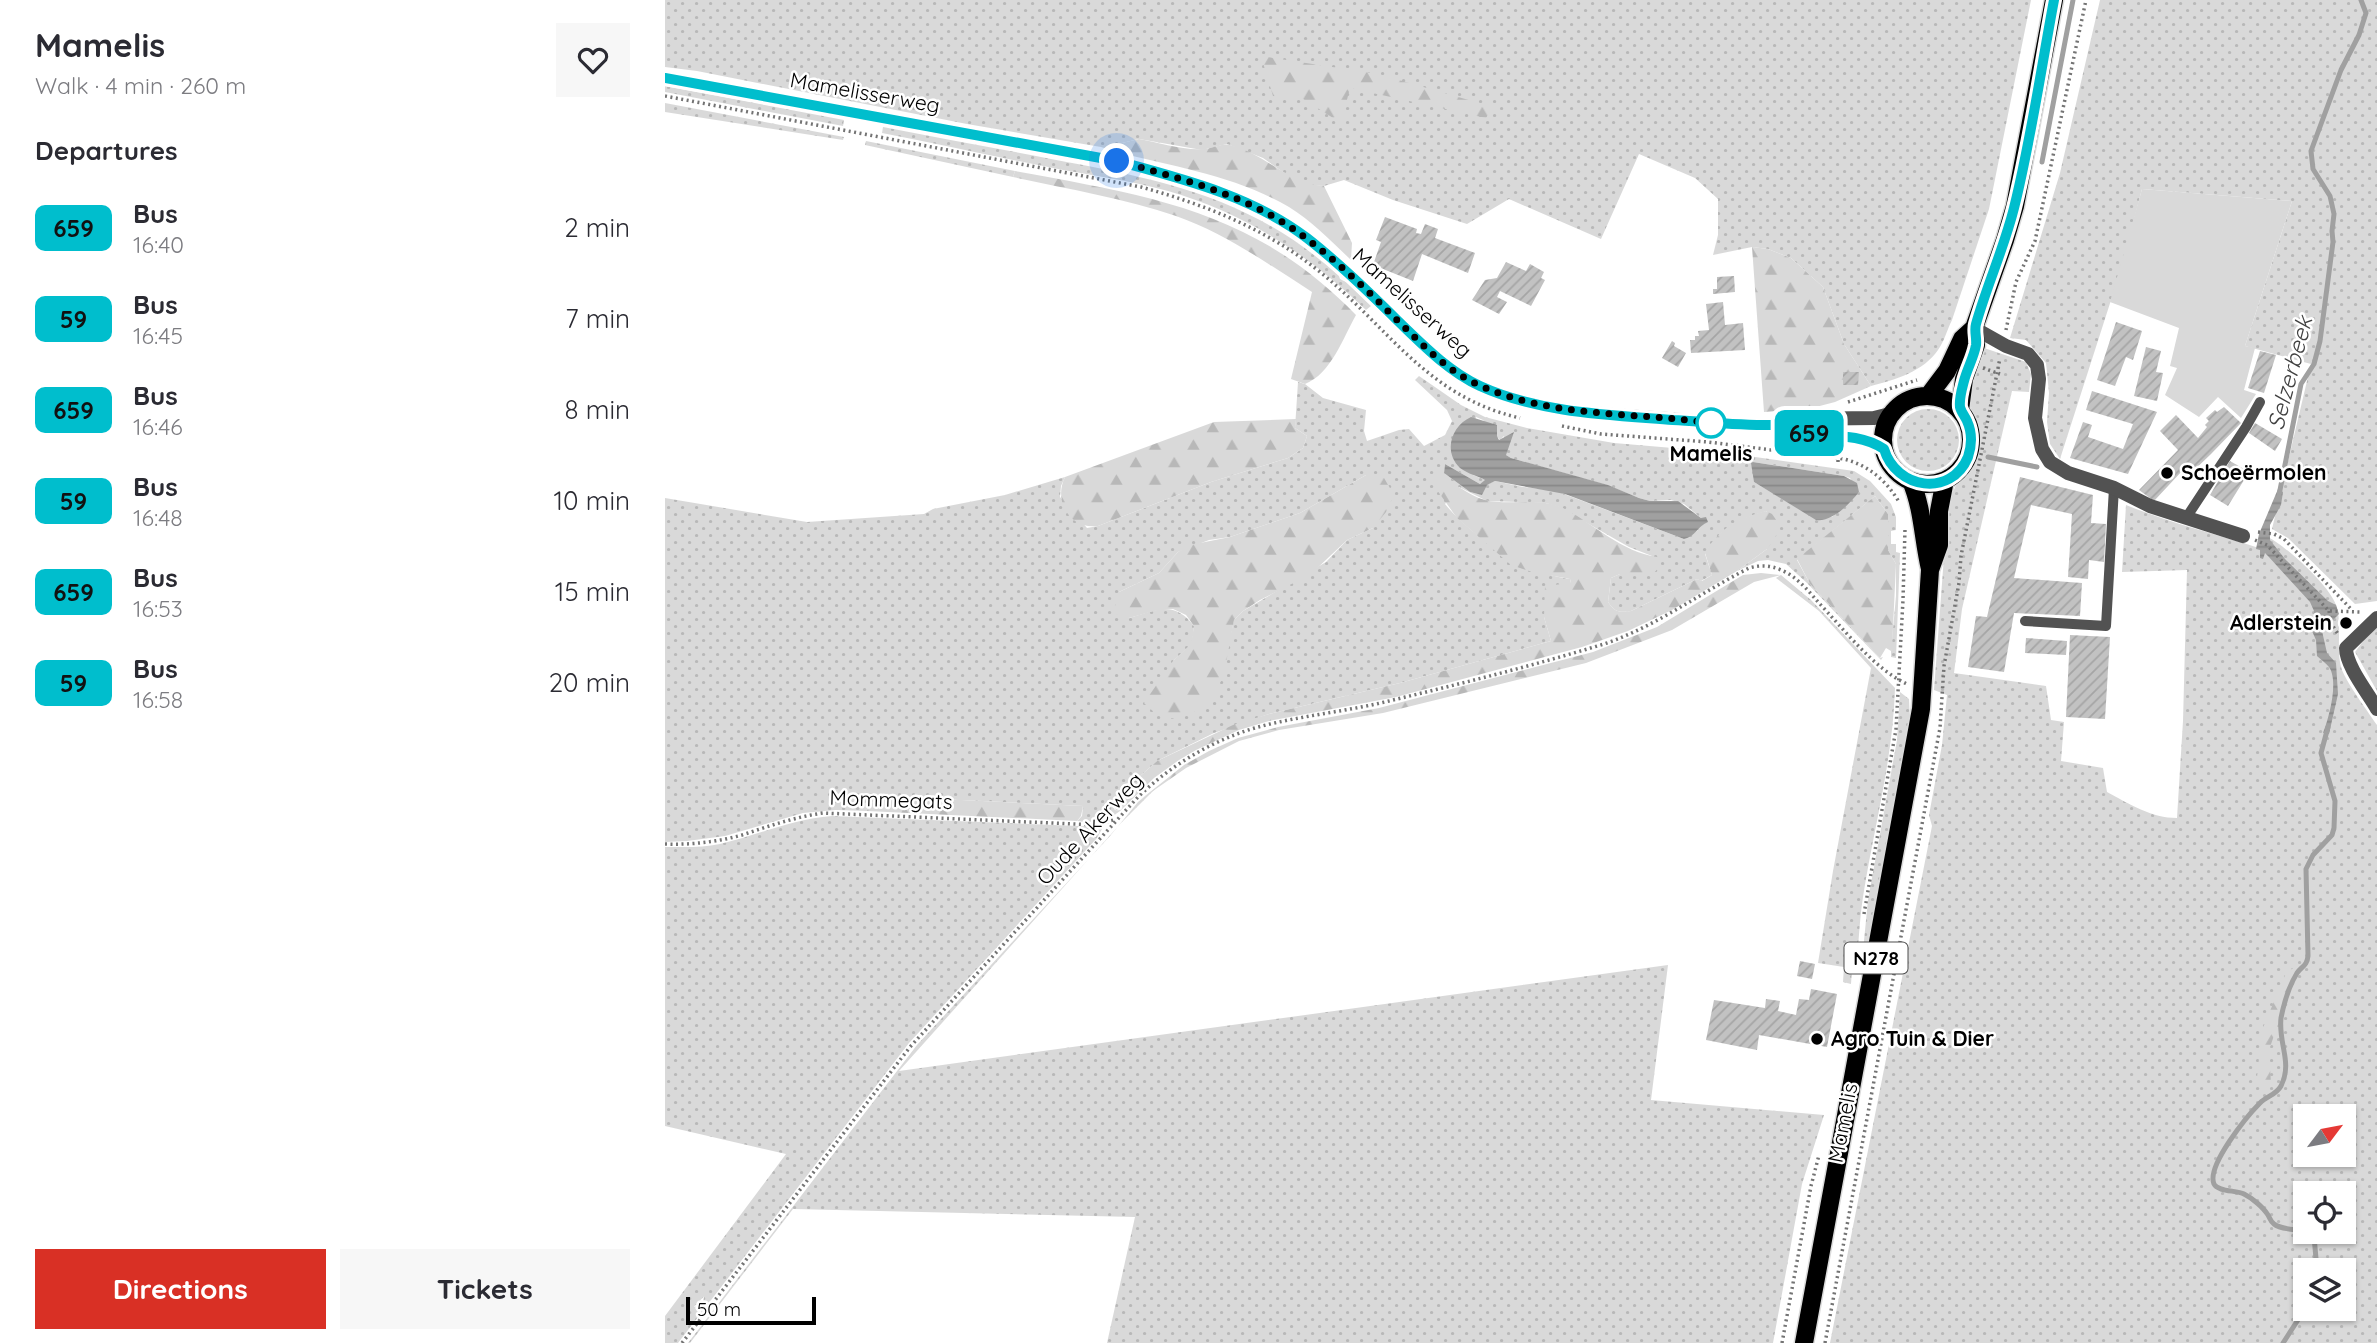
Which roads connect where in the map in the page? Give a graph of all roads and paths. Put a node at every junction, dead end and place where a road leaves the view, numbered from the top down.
1 (2054, 0) edge
2 (2086, 0) edge
3 (665, 78) edge
4 (665, 96) edge
5 (1975, 328) junction
6 (2003, 344) junction
7 (1998, 374) dead end
8 (1924, 377) dead end
9 (1929, 395) junction
10 (2260, 402) dead end
11 (1843, 406) dead end
12 (1960, 410) junction
13 (1890, 414) junction
14 (1527, 419) dead end
15 (1550, 424) dead end
16 (1779, 425) junction
17 (1884, 449) junction
18 (1945, 480) junction
19 (1911, 481) junction
20 (2114, 488) junction
21 (1902, 506) dead end
22 (2186, 519) junction
23 (1905, 520) dead end
24 (2250, 533) joint
25 (2258, 541) dead end
26 (1930, 570) junction
27 (2329, 611) junction
28 (2377, 618) edge
29 (2025, 621) dead end
30 (2331, 623) dead end
31 (2377, 709) edge
32 (1119, 818) junction
33 (665, 844) edge
34 (682, 1343) edge
35 (1804, 1343) edge
36 (1825, 1343) edge

1 - 5 main road
2 - 6 path
3 - 16 street, Mamelisserweg
4 - 14 path, Mamelisserweg
5 - 6 street
5 - 9 main road
5 - 12 main road
6 - 20 street
7 - 36 path, Mamelis
8 - 11 path
9 - 12 main road
9 - 13 main road
10 - 22 lane
12 - 18 main road
13 - 16 street, Mamelisserweg
13 - 17 main road
15 - 21 path
16 - 17 street, Mamelisserweg
17 - 19 main road, N278
18 - 19 main road
18 - 26 main road, Mamelis / N278
19 - 26 main road, Mamelis / N278
20 - 22 street
20 - 29 lane
22 - 24 street
23 - 32 path, Oude Akerweg
24 - 27 path
25 - 27 path
26 - 35 main road, Mamelis / N278
27 - 30 path
28 - 31 street
32 - 33 path, Mommegats
32 - 34 path, Oude Akerweg

